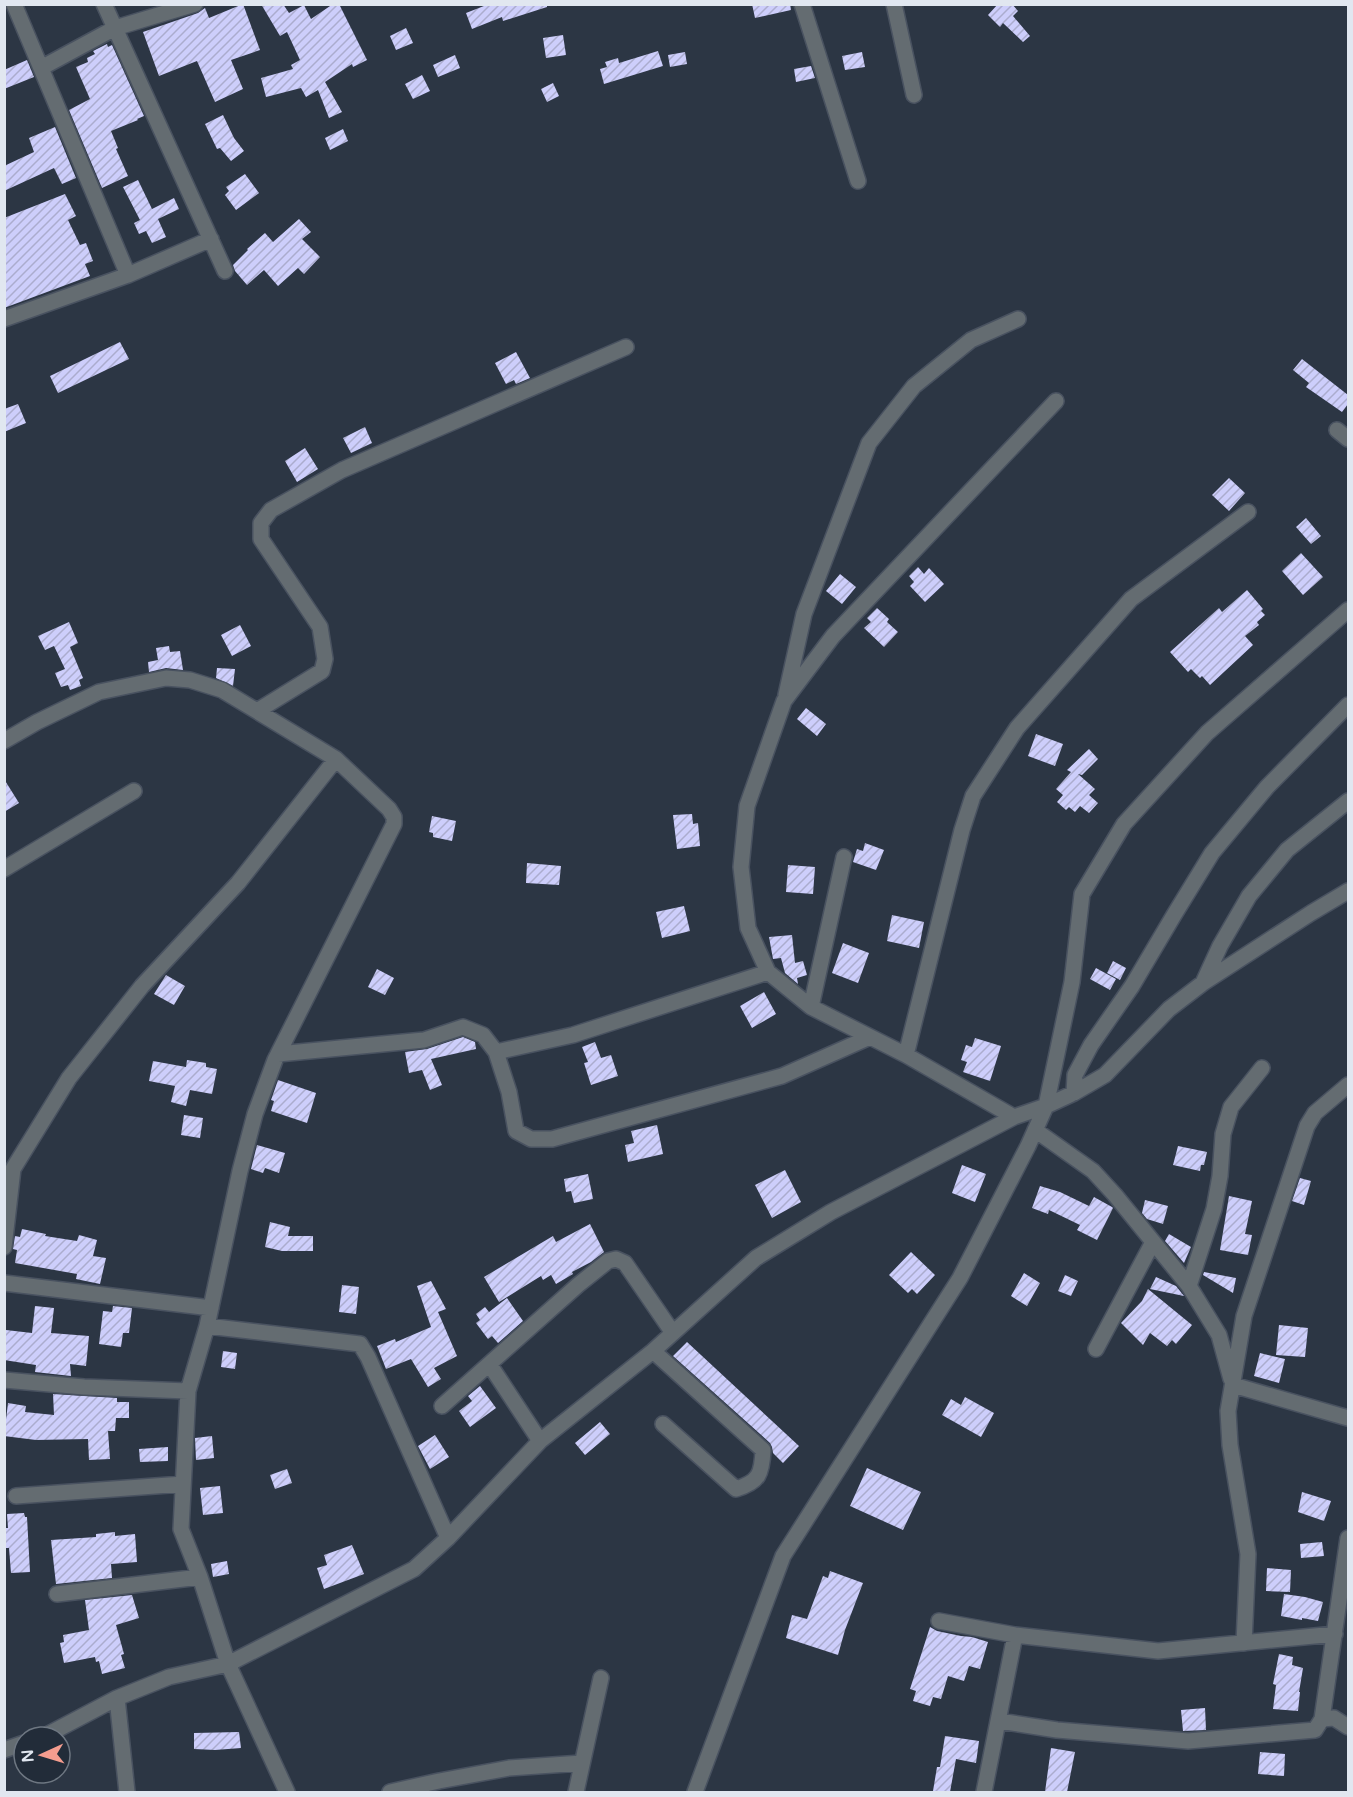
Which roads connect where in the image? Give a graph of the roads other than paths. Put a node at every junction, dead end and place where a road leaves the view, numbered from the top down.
1 (14, 4) edge
2 (104, 4) edge
3 (195, 4) edge
4 (802, 4) edge
5 (894, 4) edge
6 (115, 28) junction
7 (40, 68) junction
8 (914, 95) dead end
9 (858, 181) dead end
10 (211, 239) junction
11 (225, 271) dead end
12 (128, 275) junction
13 (4, 319) edge
14 (1018, 319) dead end
15 (626, 347) dead end
16 (1056, 401) dead end
17 (1248, 512) dead end
18 (1348, 610) edge
19 (784, 701) junction
20 (1348, 705) edge
21 (257, 711) junction
22 (4, 741) edge
23 (336, 759) junction
24 (134, 791) dead end
25 (1348, 801) edge
26 (844, 857) dead end
27 (4, 869) edge
28 (1348, 891) edge
29 (768, 972) junction
30 (1203, 983) junction
31 (811, 1007) junction
32 (870, 1037) junction
33 (496, 1052) junction
34 (278, 1054) junction
35 (906, 1055) junction
36 (1262, 1068) dead end
37 (1348, 1084) edge
38 (1074, 1093) junction
39 (1046, 1106) junction
40 (1014, 1117) junction
41 (1035, 1130) junction
42 (9, 1173) edge
43 (1153, 1242) junction
44 (4, 1247) edge
45 (4, 1283) edge
46 (1189, 1286) junction
47 (211, 1308) junction
48 (207, 1326) junction
49 (673, 1333) junction
50 (1096, 1349) dead end
51 (653, 1351) junction
52 (490, 1365) junction
53 (4, 1380) edge
54 (1233, 1385) junction
55 (188, 1391) junction
56 (442, 1406) dead end
57 (1348, 1418) edge
58 (663, 1424) dead end
59 (540, 1441) junction
60 (183, 1484) junction
61 (16, 1496) dead end
62 (448, 1538) junction
63 (1348, 1538) edge
64 (200, 1577) junction
65 (57, 1594) dead end
66 (939, 1621) dead end
67 (1335, 1634) junction
68 (1016, 1635) junction
69 (1244, 1643) junction
70 (228, 1664) junction
71 (601, 1678) dead end
72 (117, 1698) junction
73 (1322, 1719) junction
74 (999, 1721) junction
75 (66, 1725) edge
76 (1348, 1727) edge
77 (582, 1763) junction
78 (127, 1792) edge
79 (287, 1792) edge
80 (390, 1792) edge
81 (576, 1792) edge
82 (695, 1792) edge
83 (984, 1792) edge

1 - 7 street
2 - 6 street
3 - 6 street
4 - 9 street
5 - 8 street
6 - 7 street
6 - 10 street
7 - 12 street
10 - 11 street
10 - 12 street
12 - 13 street
14 - 19 street
15 - 21 street
16 - 19 street
17 - 35 street
18 - 39 street
19 - 29 street
20 - 38 street
21 - 22 street
21 - 23 street
23 - 34 street
23 - 42 street
24 - 27 street
25 - 30 street
26 - 31 street
28 - 30 street
29 - 31 street
29 - 33 street
30 - 38 street
31 - 32 street
32 - 33 street
32 - 35 street
33 - 34 street
34 - 47 street
35 - 40 street
36 - 46 street
37 - 54 street
38 - 39 street
39 - 40 street
39 - 41 street
40 - 49 street
41 - 43 street
41 - 82 street
42 - 44 street
43 - 46 street
43 - 50 street
45 - 47 street
46 - 54 street
47 - 48 street
48 - 55 street
48 - 62 street
49 - 51 street
49 - 52 street
51 - 58 street
51 - 59 street
52 - 56 street
52 - 59 street
53 - 55 street
54 - 57 street
54 - 69 street
55 - 60 street
59 - 62 street
60 - 61 street
60 - 64 street
62 - 70 street
63 - 67 street
64 - 65 street
64 - 70 street
66 - 68 street
67 - 69 street
67 - 73 street
68 - 69 street
68 - 74 street
70 - 72 street
70 - 79 street
71 - 77 street
72 - 75 street
72 - 78 street
73 - 74 street
73 - 76 street
74 - 83 street
77 - 80 street
77 - 81 street

